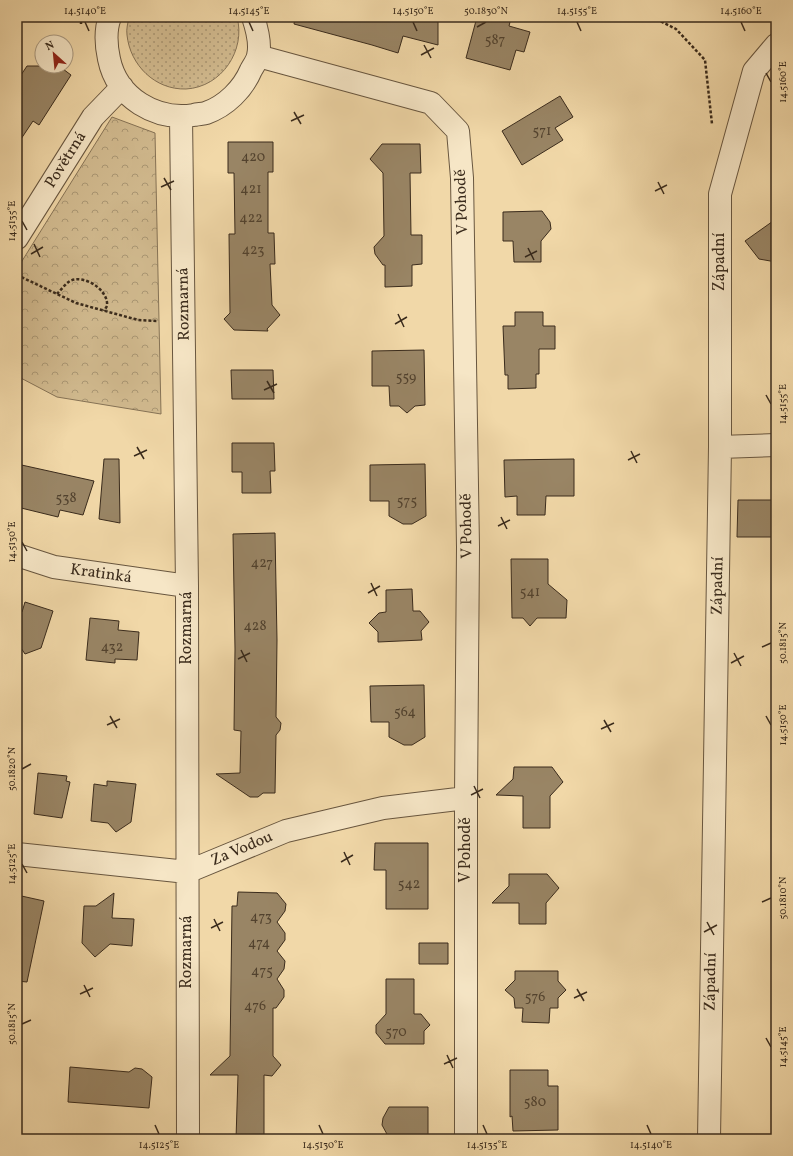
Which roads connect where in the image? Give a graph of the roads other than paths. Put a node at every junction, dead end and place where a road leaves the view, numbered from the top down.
1 (110, 17) edge
2 (253, 17) edge
3 (776, 45) edge
4 (258, 56) junction
5 (122, 87) junction
6 (182, 117) junction
7 (17, 238) edge
8 (776, 445) edge
9 (720, 446) junction
10 (17, 555) edge
11 (187, 586) junction
12 (466, 798) junction
13 (17, 854) edge
14 (187, 872) junction
15 (188, 1139) edge
16 (466, 1139) edge
17 (709, 1139) edge

1 - 5 street
2 - 4 street
3 - 9 street, Západní
4 - 6 street
4 - 12 street, V Pohodě
5 - 6 street
5 - 7 street, Povětrná
6 - 11 street, Rozmarná
8 - 9 street
9 - 17 street, Západní
10 - 11 street, Kratinká
11 - 14 street, Rozmarná
12 - 14 street, Za Vodou
12 - 16 street, V Pohodě
13 - 14 street, Za Vodou
14 - 15 street, Rozmarná

